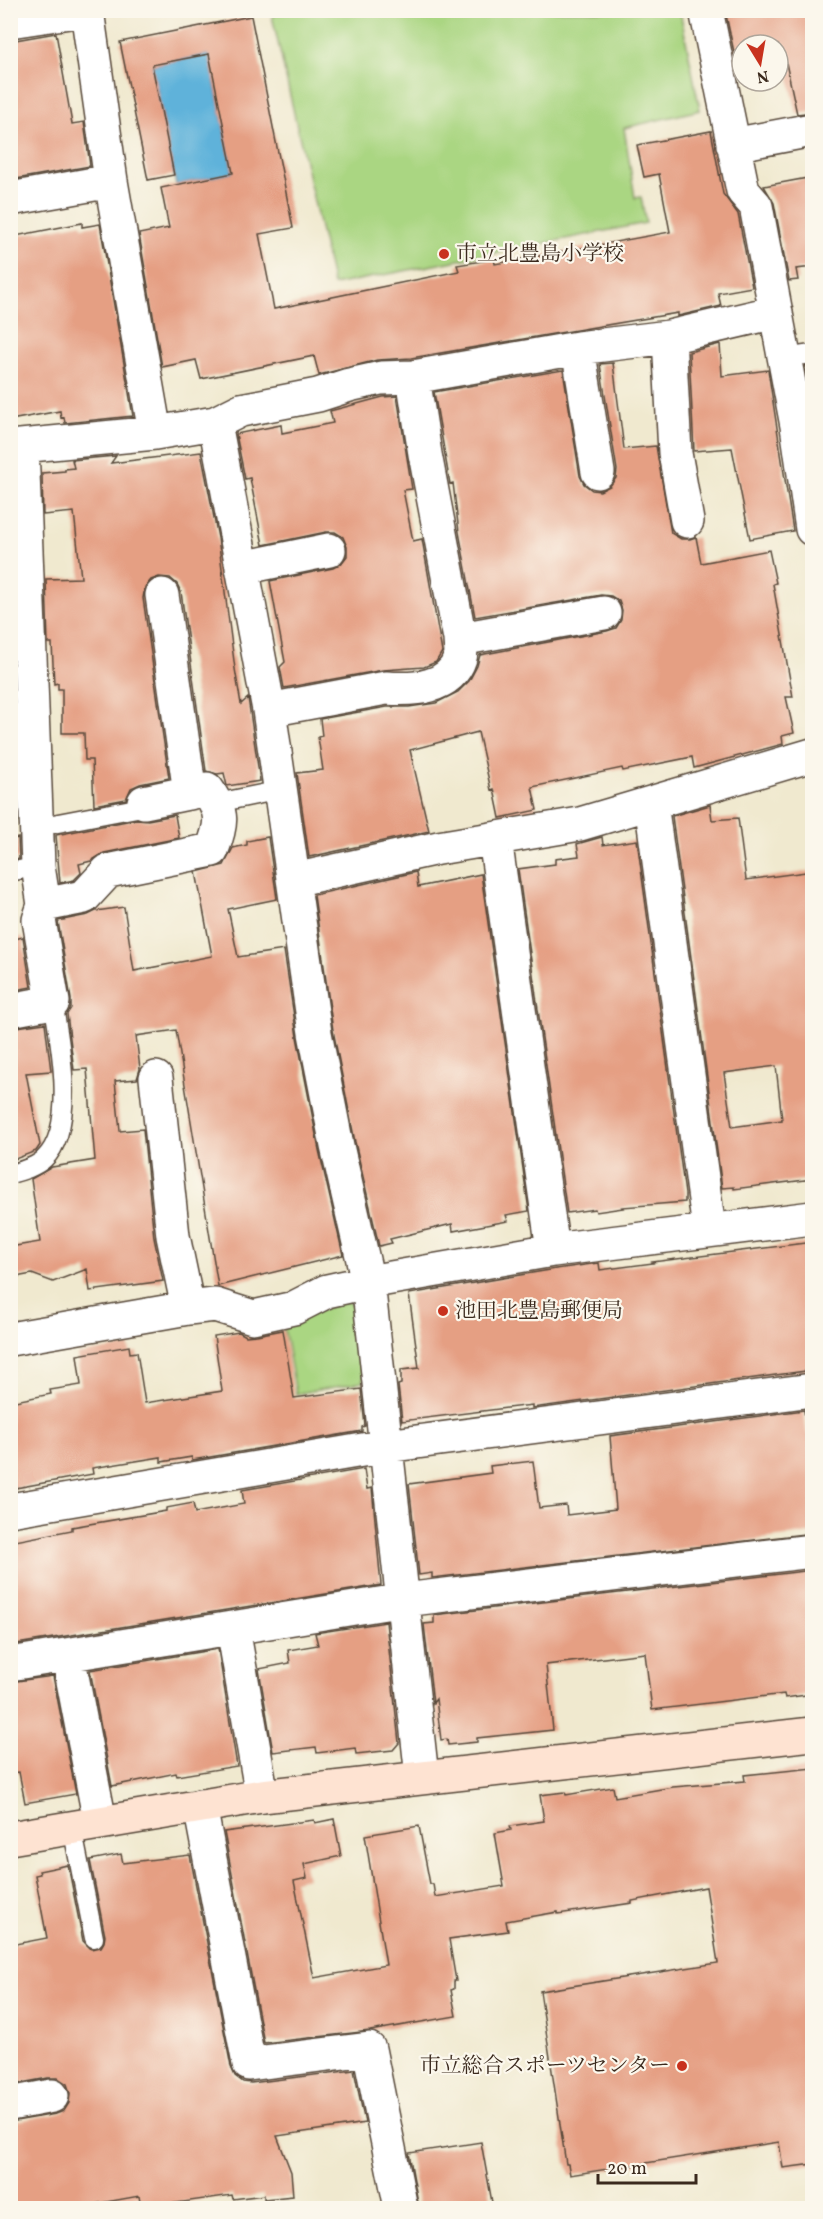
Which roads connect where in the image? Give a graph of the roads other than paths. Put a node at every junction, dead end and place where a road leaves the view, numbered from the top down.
1 (85, 10) edge
2 (706, 10) edge
3 (10, 21) edge
4 (813, 130) edge
5 (733, 145) junction
6 (111, 181) junction
7 (10, 199) edge
8 (776, 312) junction
9 (669, 337) junction
10 (578, 348) junction
11 (798, 356) edge
12 (413, 377) junction
13 (215, 423) junction
14 (155, 433) junction
15 (16, 447) edge
16 (598, 472) dead end
17 (687, 521) dead end
18 (813, 529) edge
19 (329, 550) dead end
20 (242, 568) junction
21 (162, 595) dead end
22 (604, 613) dead end
23 (460, 639) junction
24 (269, 710) junction
25 (813, 755) edge
26 (281, 790) junction
27 (203, 798) junction
28 (144, 802) joint
29 (651, 803) junction
30 (37, 827) junction
31 (495, 839) junction
32 (24, 869) edge
33 (294, 880) junction
34 (44, 905) junction
35 (53, 1002) junction
36 (10, 1010) edge
37 (156, 1078) dead end
38 (10, 1174) edge
39 (813, 1218) edge
40 (709, 1229) junction
41 (553, 1250) junction
42 (368, 1282) junction
43 (188, 1308) junction
44 (10, 1339) edge
45 (813, 1390) edge
46 (386, 1446) junction
47 (10, 1510) edge
48 (813, 1551) edge
49 (404, 1600) junction
50 (233, 1628) junction
51 (68, 1655) junction
52 (10, 1664) edge
53 (813, 1734) edge
54 (422, 1777) junction
55 (262, 1796) junction
56 (200, 1806) junction
57 (86, 1825) junction
58 (10, 1838) edge
59 (94, 1938) dead end
60 (52, 2096) dead end
61 (10, 2104) edge
62 (400, 2208) edge

1 - 3 street
1 - 6 street
2 - 5 street
4 - 5 street
5 - 8 street
6 - 7 street
6 - 14 street
8 - 9 street
8 - 11 street
9 - 10 street
9 - 17 street
10 - 12 street
10 - 16 street
11 - 18 street
12 - 13 street
12 - 23 street
13 - 14 street
13 - 20 street
14 - 15 street
15 - 30 street
19 - 20 street
20 - 24 street
21 - 27 street
22 - 23 street
23 - 24 street
24 - 26 street
25 - 29 street
26 - 27 lane
26 - 33 street
27 - 28 street
27 - 34 street
28 - 30 lane
29 - 31 street
29 - 40 street
30 - 32 street
31 - 33 street
31 - 41 street
32 - 34 street
33 - 42 street
34 - 35 street
35 - 36 street
35 - 38 lane
37 - 43 street
39 - 40 street
40 - 41 street
41 - 42 street
42 - 43 street
42 - 46 street
43 - 44 street
45 - 46 street
46 - 47 street
46 - 49 street
48 - 49 street
49 - 50 street
49 - 54 street
50 - 51 street
50 - 55 street
51 - 52 street
51 - 57 street
53 - 54 street
54 - 55 street
55 - 56 street
56 - 57 street
56 - 62 street
57 - 58 street
57 - 59 lane
60 - 61 street

